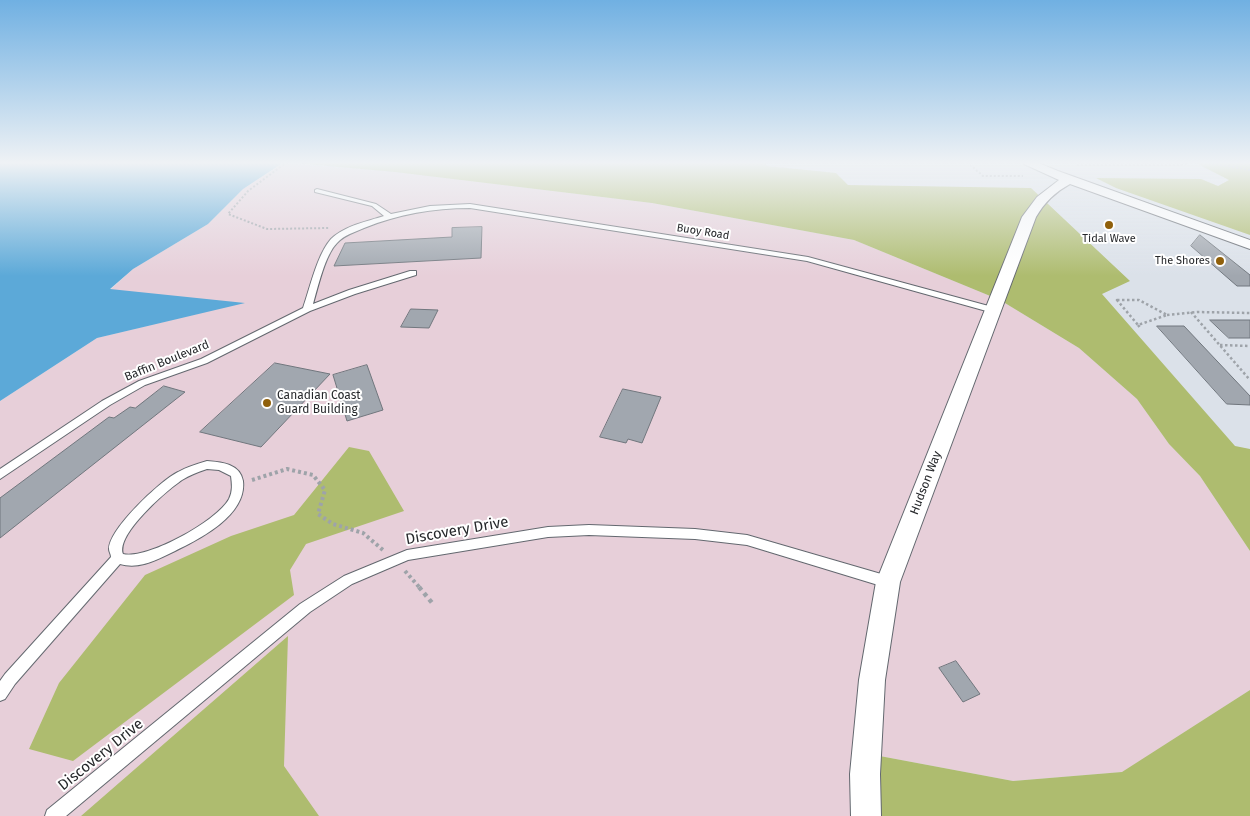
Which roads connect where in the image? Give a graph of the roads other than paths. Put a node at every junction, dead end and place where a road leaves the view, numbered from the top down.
1 (354, 200) edge
2 (1040, 200) edge
3 (1126, 200) edge
4 (389, 216) junction
5 (1250, 245) edge
6 (413, 273) dead end
7 (307, 309) junction
8 (993, 310) junction
9 (0, 475) edge
10 (118, 558) junction
11 (888, 582) junction
12 (0, 694) edge
13 (53, 816) edge
14 (866, 816) edge

1 - 4 lane
2 - 8 street, Hudson Way
3 - 5 street
4 - 7 lane, Buoy Road
4 - 8 lane, Buoy Road
6 - 7 lane, Baffin Boulevard
7 - 9 lane, Baffin Boulevard
8 - 11 street, Hudson Way
10 - 10 lane
10 - 12 lane
11 - 13 lane, Discovery Drive
11 - 14 street, Hudson Way

